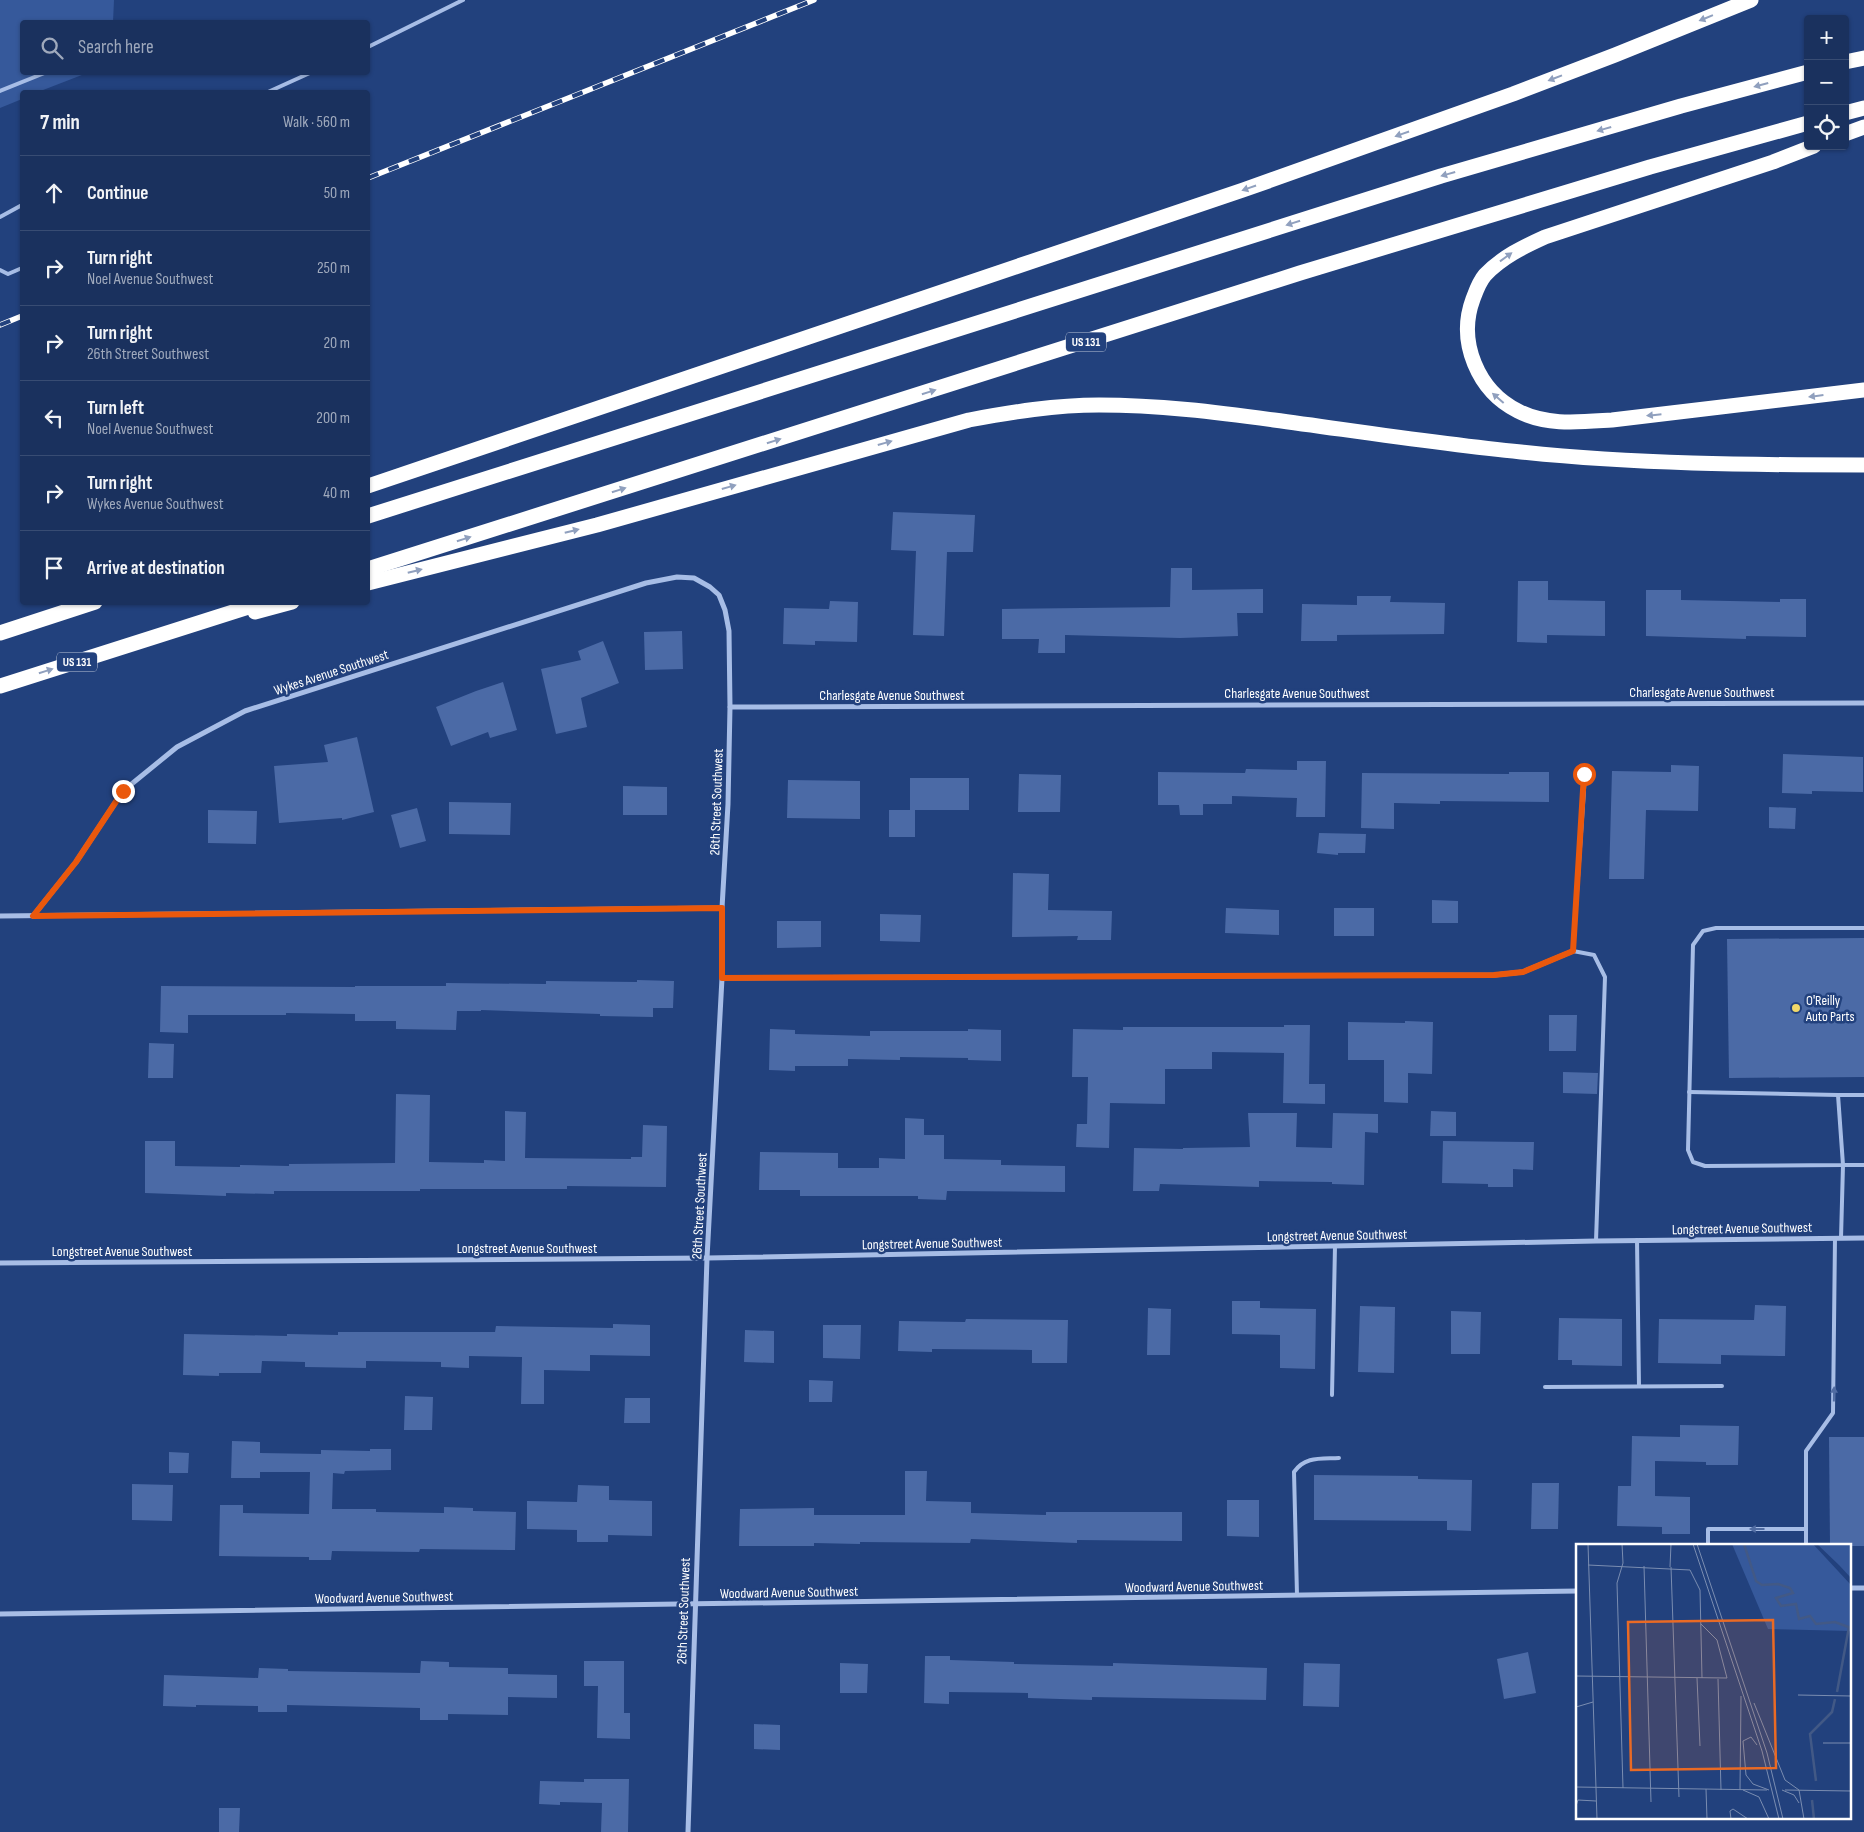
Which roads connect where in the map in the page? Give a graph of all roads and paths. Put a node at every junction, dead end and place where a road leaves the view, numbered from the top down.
1 (463, 0) edge
2 (1751, 0) edge
3 (370, 46) edge
4 (1864, 58) edge
5 (1849, 61) edge
6 (1804, 73) edge
7 (39, 75) edge
8 (305, 75) edge
9 (272, 90) edge
10 (0, 91) edge
11 (1864, 108) edge
12 (1849, 112) edge
13 (1804, 124) edge
14 (1864, 127) edge
15 (1849, 133) edge
16 (1804, 150) edge
17 (20, 206) edge
18 (0, 217) edge
19 (20, 269) edge
20 (0, 270) edge
21 (1864, 390) edge
22 (1864, 465) edge
23 (370, 485) edge
24 (370, 515) edge
25 (370, 568) edge
26 (370, 582) edge
27 (710, 587) joint
28 (79, 605) edge
29 (86, 605) edge
30 (255, 605) edge
31 (280, 605) edge
32 (60, 614) junction
33 (0, 633) edge
34 (154, 638) junction
35 (0, 686) edge
36 (1864, 703) edge
37 (730, 707) junction
38 (1584, 774) dead end
39 (722, 908) junction
40 (0, 916) edge
41 (33, 916) junction
42 (1864, 928) edge
43 (1573, 951) junction
44 (722, 978) junction
45 (1688, 1092) junction
46 (1838, 1095) junction
47 (1864, 1095) edge
48 (1843, 1165) junction
49 (1864, 1165) edge
50 (1838, 1238) junction
51 (1864, 1238) edge
52 (1637, 1240) junction
53 (1596, 1241) junction
54 (1335, 1246) junction
55 (707, 1258) junction
56 (0, 1263) edge
57 (1639, 1386) junction
58 (1722, 1386) dead end
59 (1545, 1387) dead end
60 (1332, 1395) dead end
61 (1339, 1458) dead end
62 (1806, 1529) junction
63 (1708, 1544) edge
64 (1806, 1544) edge
65 (1576, 1591) edge
66 (1297, 1595) junction
67 (694, 1604) junction
68 (0, 1614) edge
69 (688, 1832) edge

1 - 3 lane
2 -> 23 highway
4 - 5 highway
6 -> 24 highway
7 - 10 lane
8 - 9 lane
11 - 12 highway
25 -> 13 highway, US 131
14 - 15 highway
21 -> 16 highway
17 - 18 lane
19 - 20 lane
26 -> 22 highway
27 - 37 street, 26th Street Southwest
27 - 41 street, Wykes Avenue Southwest
28 - 32 highway
29 - 32 highway
30 - 34 highway, US 131
31 - 34 highway
32 - 33 highway
35 -> 34 highway, US 131
36 - 37 street, Charlesgate Avenue Southwest
37 - 39 street, 26th Street Southwest
38 - 43 lane
39 - 41 street
39 - 44 street, 26th Street Southwest
40 - 41 street
42 - 45 lane
43 - 44 street
43 - 53 lane
44 - 55 street, 26th Street Southwest
45 - 46 lane
45 - 48 lane
46 - 47 lane
46 - 48 lane
48 - 49 lane
48 - 50 lane
50 - 51 street, Longstreet Avenue Southwest
50 - 52 street, Longstreet Avenue Southwest
62 -> 50 lane
52 - 53 street, Longstreet Avenue Southwest
52 - 57 lane
53 - 54 street, Longstreet Avenue Southwest
54 - 55 street, Longstreet Avenue Southwest
54 - 60 lane
55 - 56 street, Longstreet Avenue Southwest
55 - 67 street, 26th Street Southwest
57 - 58 lane
57 - 59 lane
61 - 66 lane
62 -> 63 lane
62 - 64 lane
65 - 66 street, Woodward Avenue Southwest
66 - 67 street, Woodward Avenue Southwest
67 - 68 street, Woodward Avenue Southwest
67 - 69 street, 26th Street Southwest

